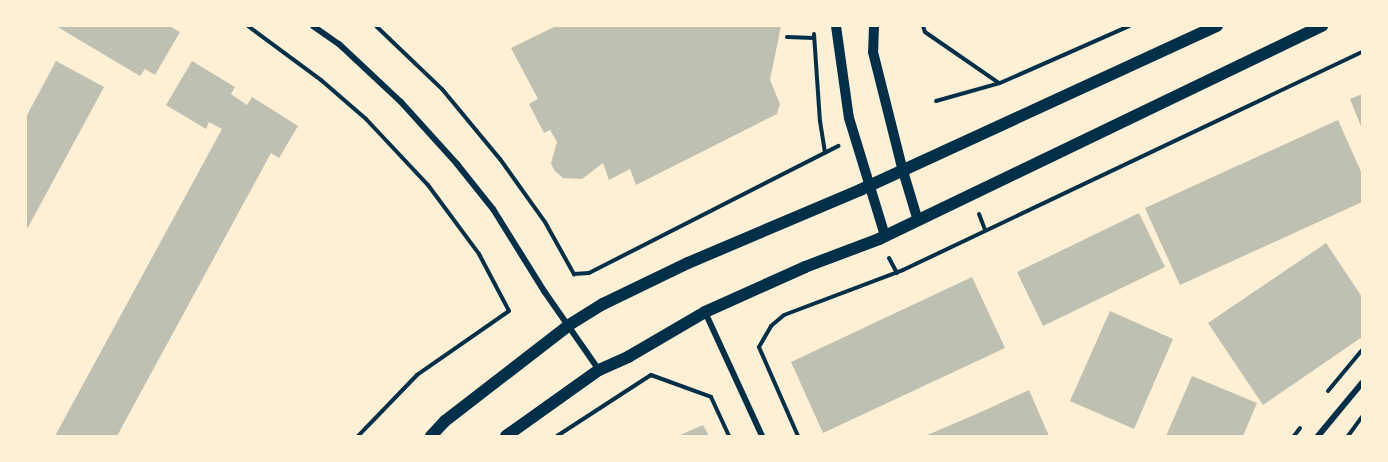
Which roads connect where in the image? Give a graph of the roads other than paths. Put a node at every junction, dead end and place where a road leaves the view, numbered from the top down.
1 (314, 26) edge
2 (836, 26) edge
3 (874, 26) edge
4 (1217, 26) edge
5 (1322, 26) edge
6 (903, 171) junction
7 (870, 185) junction
8 (918, 221) junction
9 (885, 236) junction
10 (705, 312) junction
11 (569, 325) junction
12 (599, 370) junction
13 (1362, 383) edge
14 (431, 436) edge
15 (506, 436) edge
16 (762, 436) edge
17 (1318, 436) edge

1 - 11 street
2 - 7 street
3 - 6 street
4 - 6 main road
5 - 8 main road
6 - 7 main road
6 - 8 street
7 - 9 street
7 - 11 main road
8 - 9 main road
9 - 10 main road
10 - 12 main road
10 - 16 street
11 - 12 street
11 - 14 main road
12 - 15 main road
13 - 17 street

